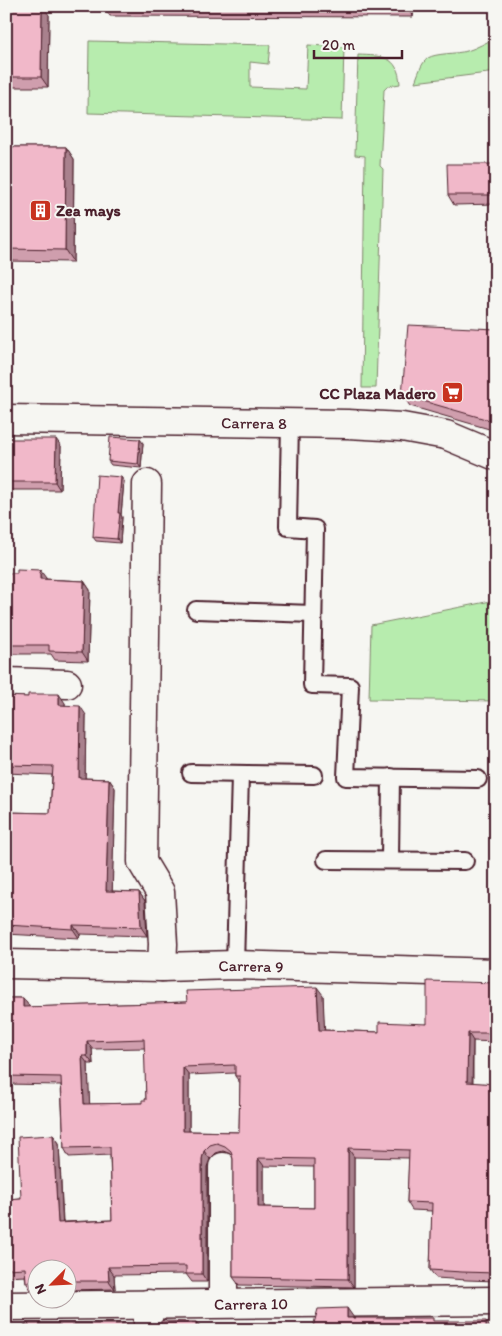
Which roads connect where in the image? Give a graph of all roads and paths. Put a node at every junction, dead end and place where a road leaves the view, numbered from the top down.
1 (6, 419) edge
2 (290, 423) junction
3 (495, 457) edge
4 (147, 484) dead end
5 (196, 610) dead end
6 (313, 614) junction
7 (6, 682) edge
8 (67, 684) dead end
9 (191, 773) dead end
10 (240, 775) junction
11 (314, 775) dead end
12 (391, 777) junction
13 (478, 778) dead end
14 (326, 860) dead end
15 (390, 860) junction
16 (465, 861) dead end
17 (6, 964) edge
18 (235, 964) junction
19 (162, 967) junction
20 (496, 972) edge
21 (223, 1167) dead end
22 (496, 1301) edge
23 (223, 1303) junction
24 (6, 1306) edge
25 (148, 1317) edge

1 - 2 street, Carrera 8
2 - 3 street, Carrera 8
2 - 6 lane
4 - 19 street
5 - 6 lane
6 - 12 lane
7 - 8 street
9 - 10 lane
10 - 11 lane
10 - 18 lane
12 - 13 lane
12 - 15 lane
14 - 15 lane
15 - 16 lane
17 - 19 street, Carrera 9
18 - 19 street, Carrera 9
18 - 20 street, Carrera 9
21 - 23 street
22 - 23 street, Carrera 10
23 - 25 street, Carrera 10
24 - 25 street, Carrera 10

